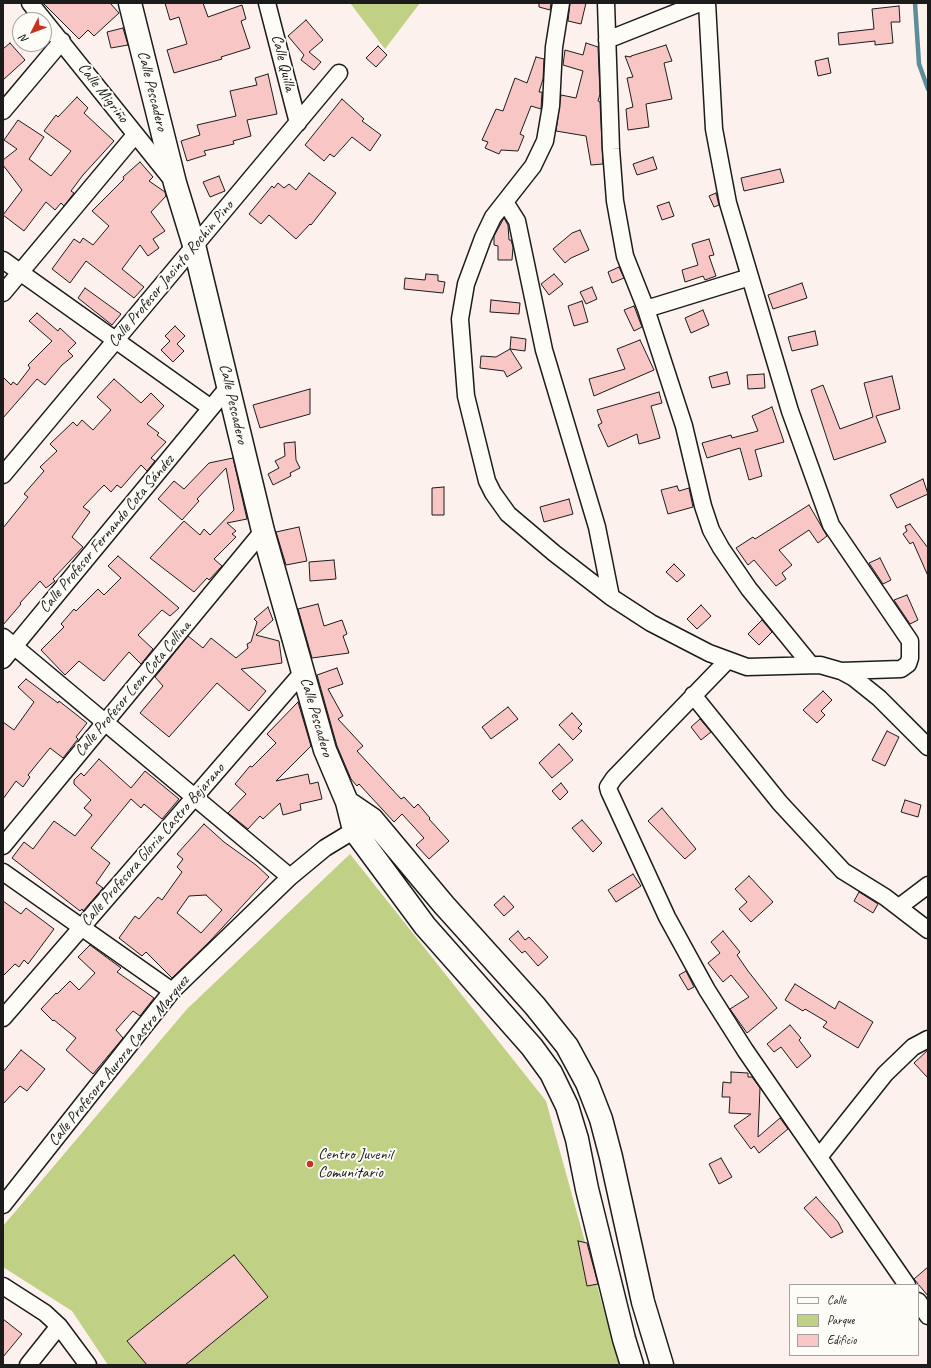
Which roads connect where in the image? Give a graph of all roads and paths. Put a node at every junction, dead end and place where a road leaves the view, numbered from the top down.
1 (30, 3) edge
2 (130, 3) edge
3 (267, 3) edge
4 (561, 3) edge
5 (606, 3) edge
6 (700, 3) edge
7 (707, 3) edge
8 (607, 40) junction
9 (62, 41) junction
10 (339, 73) dead end
11 (3, 111) edge
12 (298, 123) junction
13 (135, 135) junction
14 (175, 183) junction
15 (505, 202) junction
16 (194, 245) junction
17 (3, 260) edge
18 (20, 272) junction
19 (750, 277) junction
20 (3, 293) edge
21 (646, 309) junction
22 (116, 341) junction
23 (229, 386) junction
24 (211, 408) junction
25 (3, 475) edge
26 (263, 531) junction
27 (611, 597) junction
28 (9, 642) edge
29 (3, 660) edge
30 (727, 661) junction
31 (811, 665) junction
32 (841, 671) junction
33 (303, 672) junction
34 (693, 696) junction
35 (105, 722) junction
36 (928, 747) edge
37 (196, 797) junction
38 (363, 825) junction
39 (3, 846) edge
40 (3, 872) edge
41 (290, 877) junction
42 (928, 885) edge
43 (899, 908) junction
44 (81, 926) junction
45 (928, 930) edge
46 (172, 991) junction
47 (3, 1018) edge
48 (928, 1039) edge
49 (819, 1157) junction
50 (3, 1204) edge
51 (626, 1229) junction
52 (598, 1232) junction
53 (906, 1284) edge
54 (3, 1286) edge
55 (919, 1302) edge
56 (928, 1316) edge
57 (59, 1326) junction
58 (28, 1365) edge
59 (88, 1365) edge
60 (632, 1365) edge
61 (662, 1365) edge

1 - 9 street, Calle Migriño
2 - 14 street, Calle Pescadero
3 - 12 street, Calle Quilla
4 - 15 street
5 - 8 street
6 - 8 street
7 - 19 street
8 - 21 street
9 - 11 street
9 - 13 street, Calle Migriño
10 - 12 street, Calle Profesor Jacinto Rochin Pino
12 - 16 street, Calle Profesor Jacinto Rochin Pino
13 - 14 street, Calle Migriño
13 - 18 street
14 - 16 street, Calle Pescadero
15 - 27 street
15 - 27 street
16 - 22 street, Calle Profesor Jacinto Rochin Pino
16 - 23 street, Calle Pescadero
17 - 18 street
18 - 20 street
18 - 22 street
19 - 21 street
19 - 32 street
21 - 31 street
22 - 24 street
22 - 25 street, Calle Profesor Jacinto Rochin Pino
23 - 24 street, Calle Profesor Fernando Cota Sández
23 - 26 street, Calle Pescadero
24 - 28 street, Calle Profesor Fernando Cota Sández
26 - 33 street, Calle Pescadero
26 - 35 street, Calle Profesor Leon Cota Collina
27 - 30 street
28 - 29 street, Calle Profesor Fernando Cota Sández
28 - 35 street
30 - 31 street
30 - 34 street
31 - 32 street
32 - 36 street
33 - 37 street, Calle Profesora Gloria Castro Bejarano
33 - 38 street, Calle Pescadero
34 - 43 street
34 - 49 street
35 - 37 street
35 - 39 street, Calle Profesor Leon Cota Collina
37 - 41 street
37 - 44 street, Calle Profesora Gloria Castro Bejarano
38 - 41 street, Calle Profesora Aurora Castro Marquez
38 - 51 street
38 - 52 street
40 - 44 street
41 - 46 street, Calle Profesora Aurora Castro Marquez
42 - 43 street
43 - 45 street
44 - 46 street
44 - 47 street, Calle Profesora Gloria Castro Bejarano
46 - 50 street, Calle Profesora Aurora Castro Marquez
48 - 49 street
49 - 53 street
51 - 52 street
51 - 61 street
52 - 60 street
54 - 57 street
55 - 56 street
57 - 58 street
57 - 59 street

